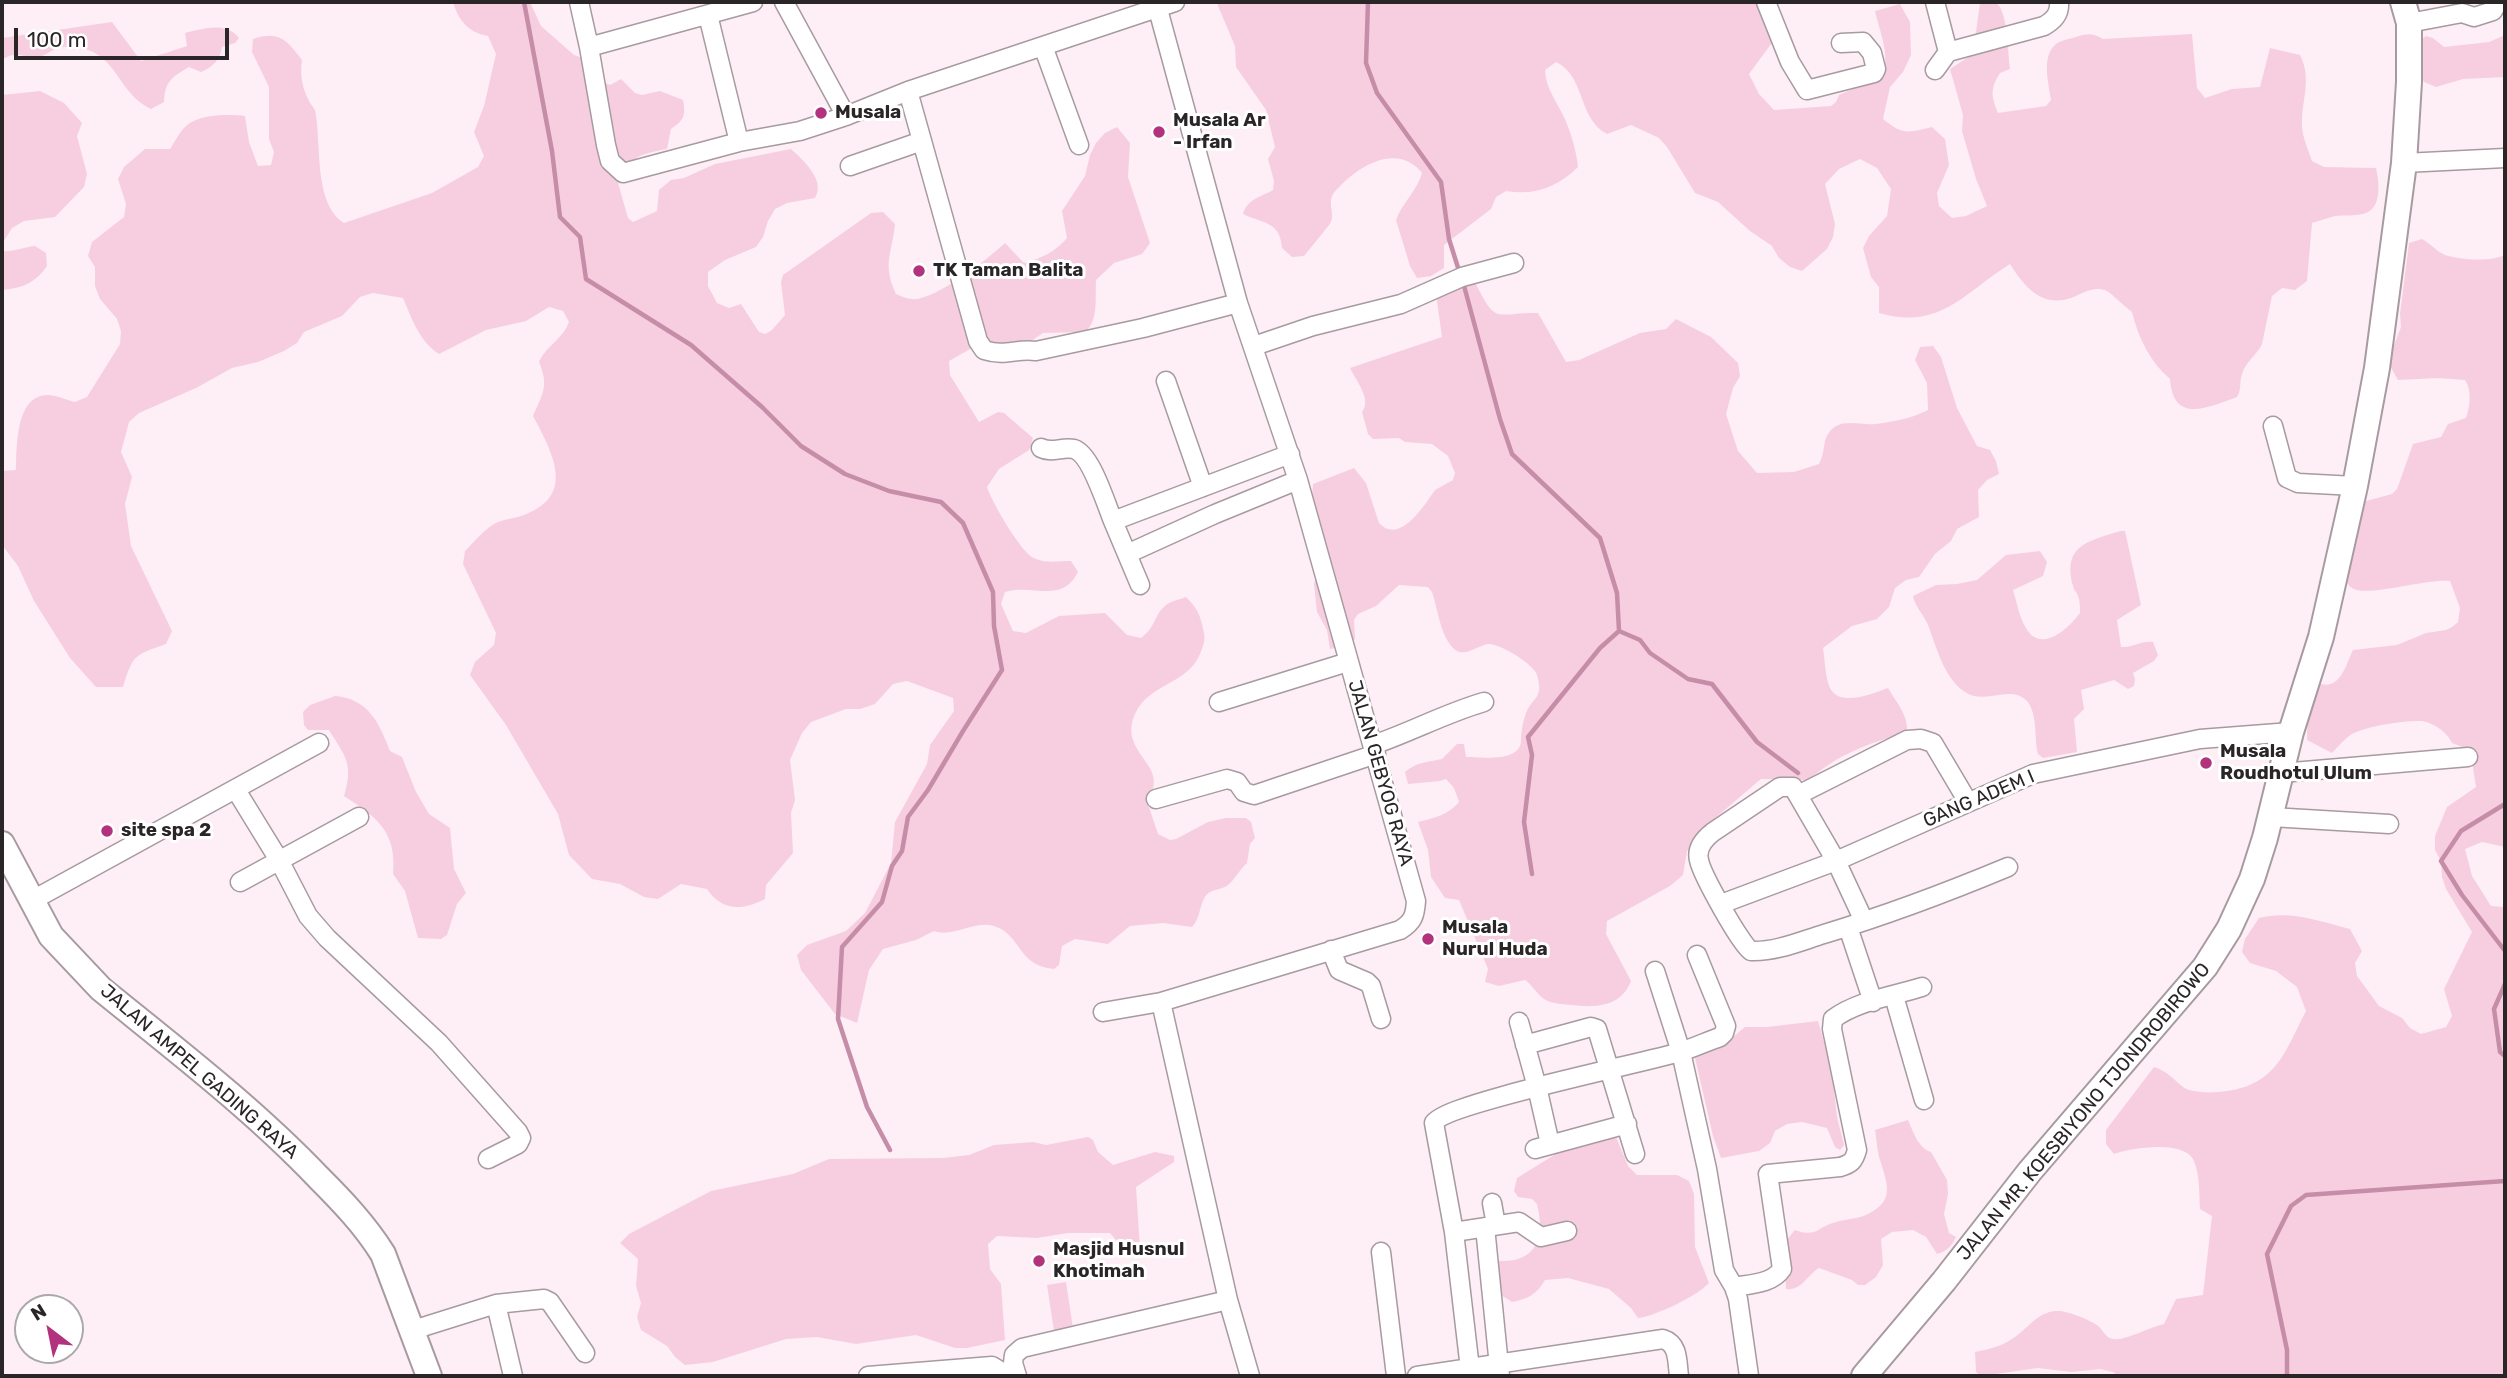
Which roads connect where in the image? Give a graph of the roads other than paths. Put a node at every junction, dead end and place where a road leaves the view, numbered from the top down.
1 (579, 2) edge
2 (784, 2) edge
3 (1766, 2) edge
4 (1935, 2) edge
5 (2059, 2) edge
6 (2498, 2) edge
7 (1163, 3) edge
8 (742, 4) edge
9 (2406, 13) edge
10 (708, 15) junction
11 (1841, 43) dead end
12 (1043, 46) junction
13 (589, 47) junction
14 (1948, 52) junction
15 (1935, 70) dead end
16 (908, 91) junction
17 (846, 116) junction
18 (922, 141) junction
19 (739, 142) junction
20 (1079, 145) dead end
21 (2505, 158) edge
22 (2404, 163) junction
23 (850, 166) dead end
24 (1514, 263) dead end
25 (1238, 303) junction
26 (1254, 346) junction
27 (1166, 381) dead end
28 (2273, 426) dead end
29 (1041, 448) dead end
30 (1290, 454) junction
31 (1298, 480) junction
32 (1203, 486) junction
33 (2355, 486) junction
34 (1118, 519) junction
35 (1126, 554) junction
36 (1140, 585) dead end
37 (1348, 662) junction
38 (1219, 702) dead end
39 (1484, 702) dead end
40 (2291, 732) junction
41 (319, 743) dead end
42 (1375, 750) junction
43 (2468, 757) dead end
44 (2281, 772) junction
45 (236, 790) junction
46 (1798, 795) junction
47 (1156, 799) dead end
48 (1968, 802) junction
49 (359, 817) dead end
50 (2270, 817) junction
51 (2389, 824) dead end
52 (2, 844) edge
53 (279, 860) junction
54 (1836, 861) junction
55 (2008, 867) dead end
56 (240, 882) dead end
57 (31, 901) junction
58 (1721, 904) junction
59 (1856, 924) junction
60 (1331, 950) junction
61 (1697, 955) dead end
62 (1655, 971) dead end
63 (1922, 987) dead end
64 (1894, 996) junction
65 (1161, 1002) junction
66 (1873, 1002) junction
67 (1103, 1012) dead end
68 (1381, 1019) dead end
69 (1519, 1022) dead end
70 (1525, 1045) junction
71 (1681, 1052) junction
72 (1611, 1069) junction
73 (1537, 1087) junction
74 (1924, 1100) dead end
75 (1627, 1124) junction
76 (1635, 1154) dead end
77 (488, 1159) dead end
78 (1492, 1203) dead end
79 (1491, 1226) junction
80 (1567, 1231) dead end
81 (1454, 1232) junction
82 (1381, 1252) dead end
83 (1734, 1287) junction
84 (1228, 1300) junction
85 (496, 1304) junction
86 (413, 1330) junction
87 (585, 1353) dead end
88 (1470, 1369) junction
89 (1499, 1371) edge
90 (1748, 1372) edge
91 (942, 1373) edge
92 (1451, 1374) edge
93 (429, 1376) edge
94 (513, 1376) edge
95 (871, 1376) edge
96 (1002, 1376) edge
97 (1017, 1376) edge
98 (1250, 1376) edge
99 (1396, 1376) edge
100 (1417, 1376) edge
101 (1679, 1376) edge
102 (1864, 1376) edge

1 - 13 street
2 - 17 street
3 - 11 street
4 - 14 street
5 - 14 street
6 - 9 street
7 - 12 street
7 - 25 street, JALAN GEBYOG RAYA
8 - 10 street
9 - 22 main road, JALAN MR. KOESBIYONO TJONDROBIROWO
10 - 13 street
10 - 19 street
12 - 16 street
12 - 20 street
13 - 19 street
14 - 15 street
16 - 17 street
16 - 18 street
17 - 19 street
18 - 23 street
18 - 25 street
21 - 22 street
22 - 33 main road, JALAN MR. KOESBIYONO TJONDROBIROWO
24 - 26 street
25 - 26 street, JALAN GEBYOG RAYA
26 - 30 street, JALAN GEBYOG RAYA
27 - 32 street
28 - 33 street
29 - 34 street
30 - 31 street, JALAN GEBYOG RAYA
30 - 32 street
31 - 35 street
31 - 37 street, JALAN GEBYOG RAYA
32 - 34 street
33 - 40 main road, JALAN MR. KOESBIYONO TJONDROBIROWO
34 - 35 street
35 - 36 street
37 - 38 street
37 - 42 street, JALAN GEBYOG RAYA
39 - 42 street
40 - 44 main road, JALAN MR. KOESBIYONO TJONDROBIROWO
40 - 48 street, GANG ADEM I
41 - 45 street
42 - 47 street
42 - 60 street, JALAN GEBYOG RAYA
43 - 44 street
44 - 50 main road, JALAN MR. KOESBIYONO TJONDROBIROWO
45 - 53 street
45 - 57 street
46 - 48 street
46 - 54 street
46 - 58 street
48 - 54 street, GANG ADEM I
49 - 53 street
50 - 51 street
50 - 102 main road, JALAN MR. KOESBIYONO TJONDROBIROWO
52 - 57 main road, JALAN AMPEL GADING RAYA
53 - 56 street
53 - 77 street
54 - 58 street, GANG ADEM I
54 - 59 street
55 - 59 street
57 - 86 main road, JALAN AMPEL GADING RAYA
58 - 59 street
59 - 66 street
60 - 65 street, JALAN GEBYOG RAYA
60 - 68 street
61 - 71 street
62 - 71 street
63 - 64 street
64 - 66 street
64 - 74 street
65 - 67 street, JALAN GEBYOG RAYA
65 - 84 street
66 - 83 street
69 - 70 street
70 - 72 street
70 - 73 street
71 - 72 street
71 - 83 street
72 - 73 street
72 - 75 street
73 - 75 street
73 - 81 street
75 - 76 street
78 - 79 street
79 - 80 street
79 - 81 street
79 - 89 street
81 - 88 street
82 - 99 street
83 - 90 street
84 - 97 street
84 - 98 street
85 - 86 street
85 - 87 street
85 - 94 street
86 - 93 main road, JALAN AMPEL GADING RAYA
88 - 89 street
88 - 92 street
89 - 101 street
91 - 95 street
91 - 96 street
92 - 100 street

